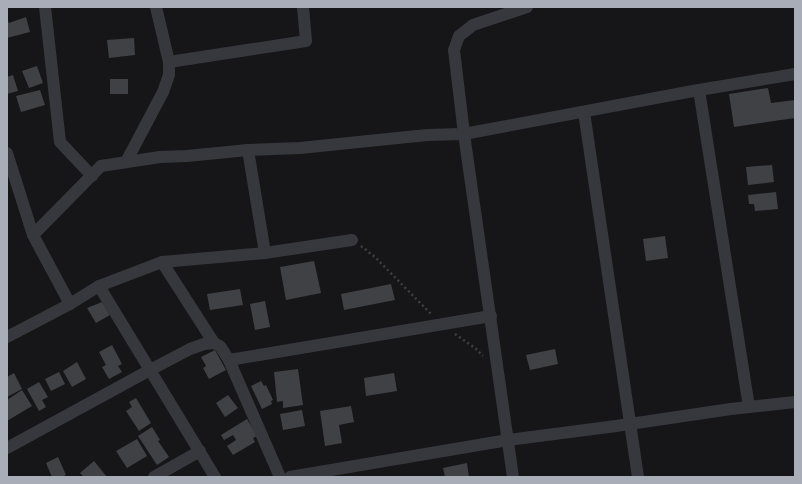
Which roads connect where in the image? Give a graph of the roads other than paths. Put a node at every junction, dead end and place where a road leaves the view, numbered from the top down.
1 (45, 7) edge
2 (156, 7) edge
3 (303, 7) edge
4 (527, 7) edge
5 (498, 12) edge
6 (169, 62) junction
7 (795, 74) edge
8 (699, 90) junction
9 (584, 112) junction
10 (464, 134) junction
11 (248, 150) junction
12 (7, 154) edge
13 (126, 162) junction
14 (92, 176) junction
15 (33, 235) junction
16 (352, 240) road end
17 (266, 253) junction
18 (162, 262) junction
19 (100, 286) junction
20 (70, 304) junction
21 (491, 316) junction
22 (7, 337) edge
23 (214, 343) junction
24 (229, 360) junction
25 (150, 370) junction
26 (795, 402) edge
27 (749, 407) junction
28 (630, 424) junction
29 (508, 440) junction
30 (7, 448) edge
31 (200, 451) junction
32 (154, 477) edge
33 (215, 477) edge
34 (280, 477) edge
35 (290, 477) edge
36 (513, 477) edge
37 (638, 477) edge

1 - 14 street
2 - 6 street
3 - 6 street
4 - 5 street
5 - 10 street
6 - 13 street
7 - 8 street
8 - 9 street
8 - 27 street
9 - 10 street
9 - 28 street
10 - 11 street
10 - 21 street
11 - 13 street
11 - 17 street
12 - 15 street
13 - 14 street
14 - 15 street
15 - 20 street
16 - 17 street
17 - 18 street
18 - 19 street
18 - 23 street
19 - 20 street
19 - 25 street
20 - 22 street
21 - 24 street
21 - 29 street
23 - 24 street
23 - 25 street
24 - 34 street
25 - 30 street
25 - 31 street
26 - 27 street
27 - 28 street
28 - 29 street
28 - 37 street
29 - 35 street
29 - 36 street
31 - 32 street
31 - 33 street

